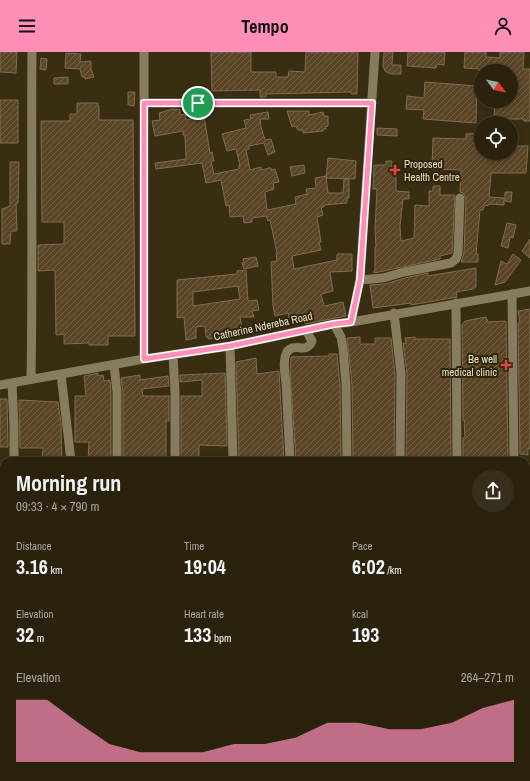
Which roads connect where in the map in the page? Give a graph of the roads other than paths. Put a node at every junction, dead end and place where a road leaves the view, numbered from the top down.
1 (32, 52) edge
2 (144, 52) edge
3 (376, 52) edge
4 (144, 103) junction
5 (372, 103) junction
6 (460, 198) dead end
7 (360, 280) junction
8 (530, 290) edge
9 (512, 294) junction
10 (456, 304) junction
11 (394, 313) junction
12 (351, 322) junction
13 (334, 324) junction
14 (306, 330) junction
15 (230, 346) junction
16 (173, 355) junction
17 (144, 359) junction
18 (114, 365) junction
19 (62, 374) junction
20 (31, 379) junction
21 (12, 383) junction
22 (0, 385) edge
23 (14, 457) edge
24 (71, 457) edge
25 (117, 457) edge
26 (175, 457) edge
27 (233, 457) edge
28 (290, 457) edge
29 (347, 457) edge
30 (400, 457) edge
31 (457, 457) edge
32 (514, 457) edge

1 - 20 street
2 - 4 street
3 - 5 street
4 - 5 street
4 - 17 street
5 - 7 street
6 - 7 street
7 - 12 street
8 - 9 street, Catherine Ndereba Road
9 - 10 street, Catherine Ndereba Road
9 - 32 street
10 - 11 street, Catherine Ndereba Road
10 - 31 street
11 - 12 street, Catherine Ndereba Road
11 - 30 street
12 - 13 street, Catherine Ndereba Road
13 - 14 street, Catherine Ndereba Road
13 - 29 street
14 - 15 street, Catherine Ndereba Road
14 - 28 street
15 - 16 street, Catherine Ndereba Road
15 - 27 street
16 - 17 street, Catherine Ndereba Road
16 - 26 street
17 - 18 street, Catherine Ndereba Road
18 - 19 street, Catherine Ndereba Road
18 - 25 street
19 - 20 street, Catherine Ndereba Road
19 - 24 street
20 - 21 street, Catherine Ndereba Road
21 - 22 street, Catherine Ndereba Road
21 - 23 street

